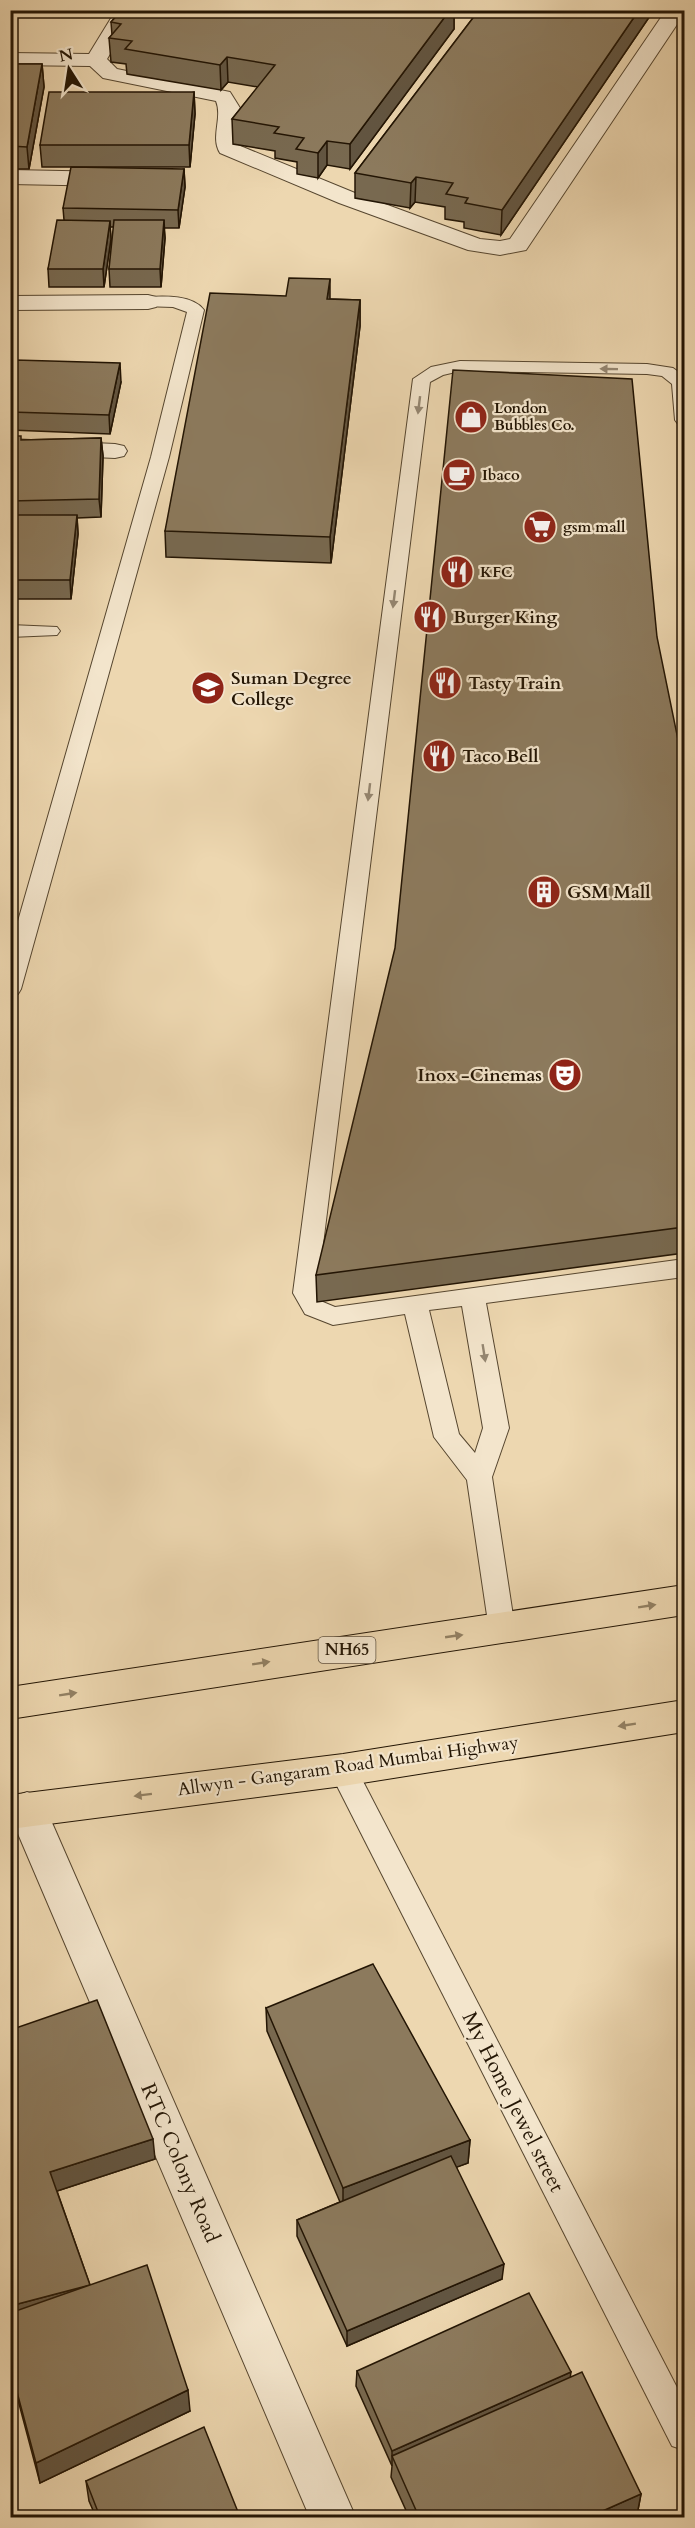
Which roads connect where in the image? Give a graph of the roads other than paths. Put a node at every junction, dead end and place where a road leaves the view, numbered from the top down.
1 (126, 10) edge
2 (677, 10) edge
3 (10, 59) edge
4 (96, 60) junction
5 (10, 177) edge
6 (137, 179) edge
7 (361, 179) edge
8 (347, 198) junction
9 (148, 302) joint
10 (10, 303) edge
11 (684, 420) edge
12 (10, 446) edge
13 (115, 451) dead end
14 (10, 631) edge
15 (50, 631) dead end
16 (10, 989) edge
17 (684, 1268) edge
18 (472, 1296) junction
19 (415, 1303) junction
20 (479, 1477) junction
21 (684, 1600) edge
22 (502, 1629) junction
23 (10, 1703) edge
24 (684, 1716) edge
25 (343, 1770) junction
26 (19, 1810) edge
27 (684, 2434) edge
28 (333, 2517) edge

1 - 4 street
2 - 8 street
3 - 4 street
4 - 8 street
5 - 6 street
7 - 8 street
9 - 10 street
9 - 16 lane
11 -> 19 lane
12 - 13 street
14 - 15 lane
17 - 18 lane
18 - 19 lane
18 -> 20 lane
19 - 20 lane
20 - 22 lane
22 -> 21 highway, NH65
23 -> 22 highway, NH65
24 -> 25 highway, Allwyn - Gangaram Road Mumbai Highway
25 -> 26 highway, Allwyn - Gangaram Road Mumbai Highway
25 - 27 lane, My Home Jewel street
26 - 28 street, RTC Colony Road

